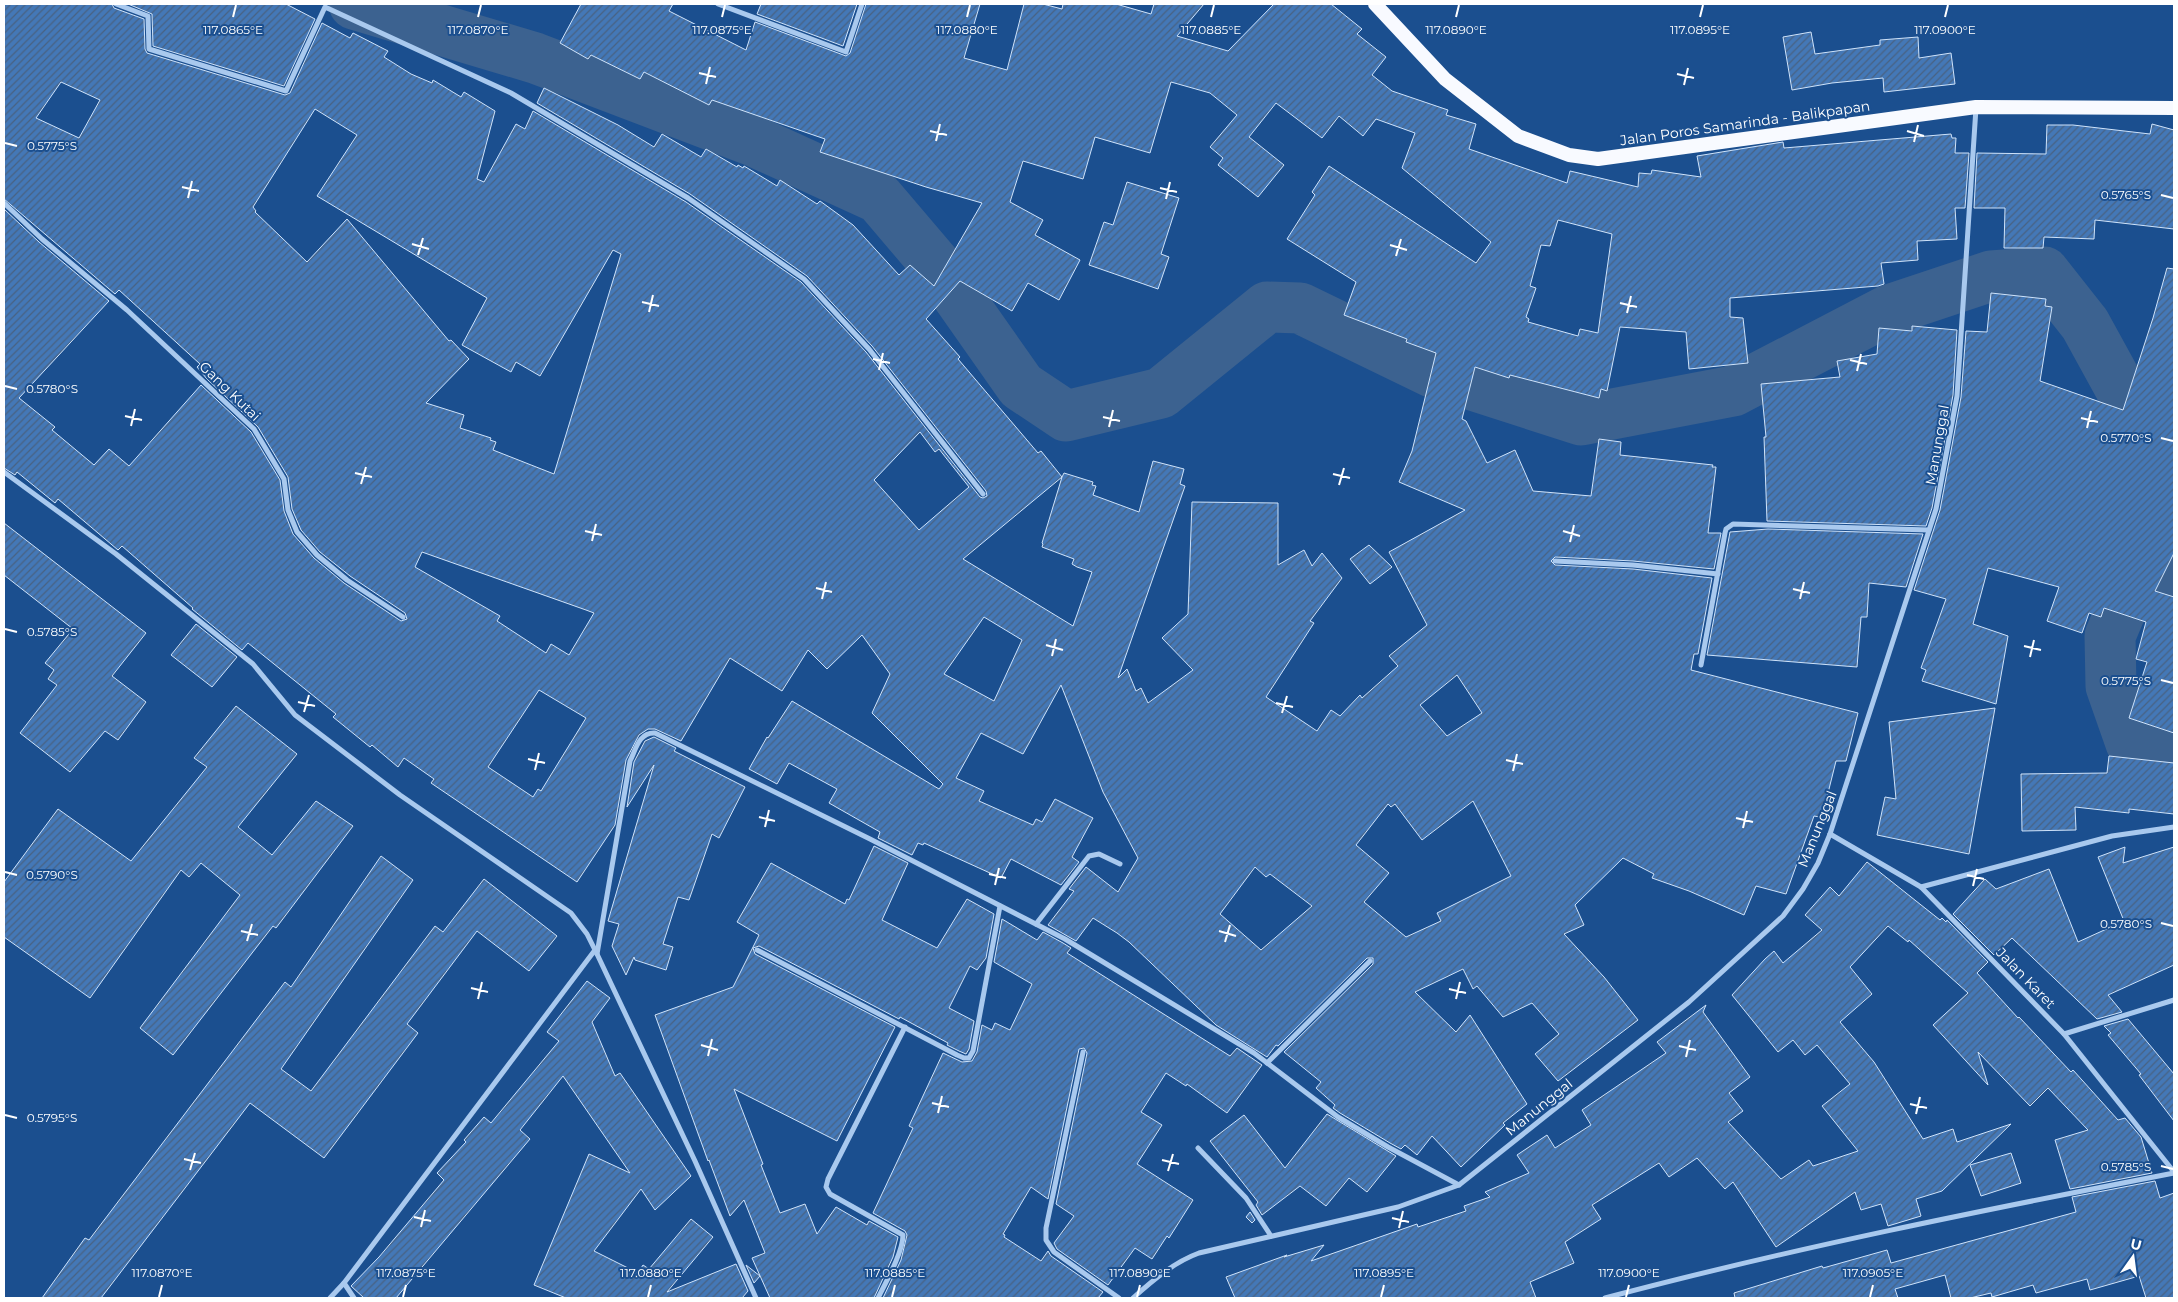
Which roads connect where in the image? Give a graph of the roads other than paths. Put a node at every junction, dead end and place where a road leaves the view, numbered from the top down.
1 (116, 4) edge
2 (718, 4) edge
3 (862, 4) edge
4 (1375, 4) edge
5 (1976, 107) junction
6 (2174, 108) edge
7 (4, 203) edge
8 (4, 472) edge
9 (982, 494) dead end
10 (1930, 530) junction
11 (1555, 562) dead end
12 (1718, 574) junction
13 (403, 617) dead end
14 (1701, 666) dead end
15 (2174, 827) edge
16 (1830, 834) junction
17 (1120, 864) dead end
18 (1921, 887) junction
19 (1000, 906) junction
20 (1036, 924) junction
21 (757, 950) dead end
22 (596, 952) junction
23 (1370, 961) dead end
24 (2174, 1000) edge
25 (905, 1027) junction
26 (2064, 1034) junction
27 (1083, 1052) dead end
28 (1267, 1063) junction
29 (1198, 1148) dead end
30 (2174, 1173) edge
31 (1459, 1185) junction
32 (1271, 1236) junction
33 (344, 1283) junction
34 (330, 1298) edge
35 (354, 1298) edge
36 (755, 1298) edge
37 (878, 1298) edge
38 (1119, 1298) edge
39 (1134, 1298) edge
40 (1606, 1298) edge

1 - 9 street
2 - 3 street
4 - 5 highway, Jalan Poros Samarinda - Balikpapan
5 - 6 highway, Jalan Poros Samarinda - Balikpapan
5 - 10 street, Manunggal
7 - 13 street, Gang Kutai
8 - 22 street
10 - 12 street
10 - 16 street, Manunggal
11 - 12 street
12 - 14 street
15 - 18 street
16 - 18 street, Jalan Karet
16 - 31 street, Manunggal
17 - 20 street
18 - 26 street, Jalan Karet
19 - 20 street
19 - 22 street
19 - 25 street
20 - 28 street
21 - 25 street
22 - 33 street
22 - 36 street
23 - 28 street
24 - 26 street
25 - 37 street
26 - 30 street, Jalan Karet
27 - 38 street
28 - 31 street
29 - 32 street
30 - 40 street
31 - 32 street, Manunggal
32 - 39 street, Manunggal
33 - 34 street
33 - 35 street

